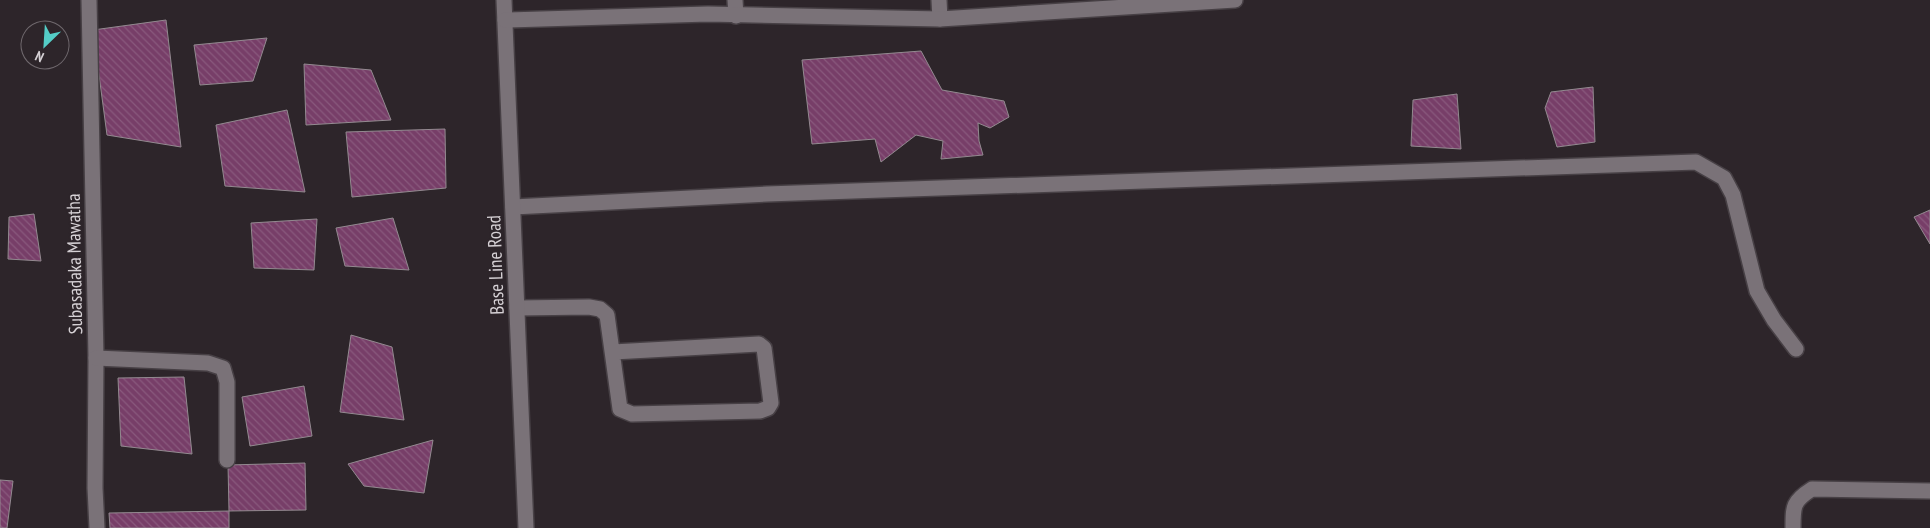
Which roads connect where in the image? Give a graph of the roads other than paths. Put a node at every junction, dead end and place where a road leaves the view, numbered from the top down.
1 (89, 0) edge
2 (504, 0) edge
3 (735, 0) edge
4 (939, 0) edge
5 (1235, 0) edge
6 (1159, 2) edge
7 (736, 16) junction
8 (940, 19) junction
9 (505, 20) junction
10 (513, 207) junction
11 (517, 308) junction
12 (1796, 350) dead end
13 (612, 352) junction
14 (96, 358) junction
15 (227, 460) dead end
16 (1930, 491) edge
17 (97, 528) edge
18 (526, 528) edge
19 (1793, 528) edge

1 - 14 street, Subasadaka Mawatha
2 - 9 street, Base Line Road
3 - 7 street
4 - 8 street
5 - 6 street
6 - 8 street
7 - 8 street
7 - 9 street
9 - 10 street, Base Line Road
10 - 11 street, Base Line Road
10 - 12 street
11 - 13 street
11 - 18 street, Base Line Road
13 - 13 street
14 - 15 street
14 - 17 street, Subasadaka Mawatha
16 - 19 street

